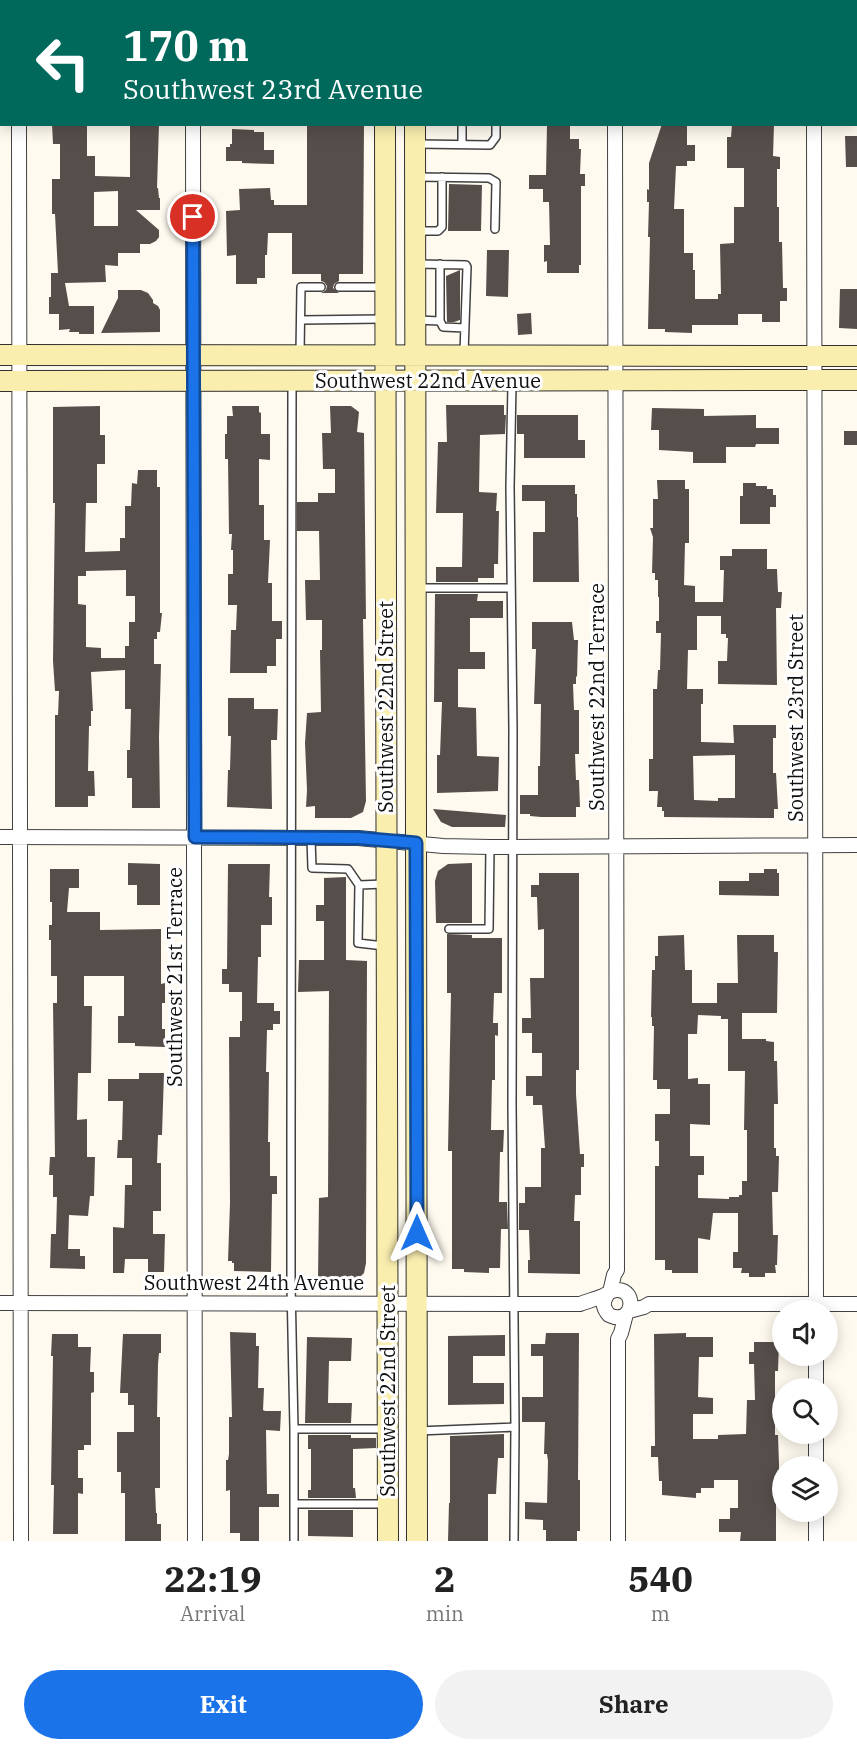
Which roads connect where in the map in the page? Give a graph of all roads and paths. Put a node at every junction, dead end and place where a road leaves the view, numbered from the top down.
1 (19, 126) edge
2 (193, 126) edge
3 (385, 126) edge
4 (462, 126) edge
5 (496, 126) edge
6 (615, 126) edge
7 (814, 126) edge
8 (415, 134) edge
9 (462, 144) junction
10 (414, 177) junction
11 (442, 177) junction
12 (495, 229) dead end
13 (415, 231) junction
14 (414, 264) junction
15 (440, 264) junction
16 (321, 287) dead end
17 (339, 287) dead end
18 (385, 287) junction
19 (385, 319) junction
20 (301, 320) junction
21 (414, 320) junction
22 (440, 321) junction
23 (465, 328) junction
24 (9, 355) edge
25 (385, 355) junction
26 (415, 355) junction
27 (194, 356) junction
28 (300, 356) junction
29 (464, 356) junction
30 (616, 356) junction
31 (814, 356) junction
32 (857, 356) edge
33 (415, 380) junction
34 (857, 380) edge
35 (10, 381) edge
36 (292, 381) junction
37 (385, 381) junction
38 (512, 381) junction
39 (616, 381) junction
40 (814, 381) junction
41 (194, 382) junction
42 (415, 588) junction
43 (511, 588) junction
44 (0, 837) edge
45 (20, 837) junction
46 (195, 837) junction
47 (291, 838) junction
48 (311, 838) junction
49 (386, 840) junction
50 (416, 843) junction
51 (857, 845) edge
52 (816, 846) junction
53 (490, 847) junction
54 (513, 847) junction
55 (617, 847) junction
56 (386, 884) junction
57 (359, 885) junction
58 (449, 929) dead end
59 (386, 946) junction
60 (617, 1270) junction
61 (608, 1293) junction
62 (816, 1300) edge
63 (195, 1302) junction
64 (292, 1302) junction
65 (0, 1303) edge
66 (21, 1303) junction
67 (388, 1303) junction
68 (417, 1304) junction
69 (513, 1304) junction
70 (580, 1304) junction
71 (627, 1304) junction
72 (857, 1304) edge
73 (838, 1305) edge
74 (772, 1306) edge
75 (608, 1314) junction
76 (618, 1339) junction
77 (515, 1426) junction
78 (294, 1429) junction
79 (388, 1429) junction
80 (417, 1431) junction
81 (294, 1504) junction
82 (388, 1504) junction
83 (816, 1522) edge
84 (21, 1541) edge
85 (195, 1541) edge
86 (294, 1541) edge
87 (388, 1541) edge
88 (417, 1541) edge
89 (514, 1541) edge
90 (618, 1541) edge
91 (816, 1541) edge

1 - 24 street
2 - 27 street, Southwest 21st Terrace
3 - 18 main road, Southwest 22nd Street
4 - 9 lane
5 - 9 lane
6 - 30 street, Southwest 22nd Terrace
7 - 31 street, Southwest 23rd Street
8 - 9 lane
8 - 10 main road, Southwest 22nd Street
10 - 11 lane
10 - 13 main road, Southwest 22nd Street
11 - 12 lane
11 - 13 lane
13 - 14 main road, Southwest 22nd Street
14 - 15 lane
14 - 21 main road, Southwest 22nd Street
15 - 22 lane
15 - 23 lane
16 - 20 lane
17 - 18 lane
18 - 19 main road, Southwest 22nd Street
19 - 20 lane
19 - 25 main road, Southwest 22nd Street
20 - 28 lane
21 - 22 lane
21 - 26 main road, Southwest 22nd Street
22 - 23 lane
23 - 29 lane
24 - 27 main road, Southwest 22nd Avenue
24 - 35 street
25 - 26 main road, Southwest 22nd Avenue
25 - 28 main road, Southwest 22nd Avenue
25 - 37 main road, Southwest 22nd Street
26 - 29 main road, Southwest 22nd Avenue
26 - 33 main road, Southwest 22nd Street
27 - 28 main road, Southwest 22nd Avenue
27 - 41 street, Southwest 21st Terrace
29 - 30 main road, Southwest 22nd Avenue
30 - 31 main road, Southwest 22nd Avenue
30 - 39 street, Southwest 22nd Terrace
31 - 32 main road, Southwest 22nd Avenue
31 - 40 street, Southwest 23rd Street
33 - 37 main road, Southwest 22nd Avenue
33 - 38 main road, Southwest 22nd Avenue
33 - 42 main road, Southwest 22nd Street
34 - 40 main road, Southwest 22nd Avenue
35 - 41 main road, Southwest 22nd Avenue
35 - 45 street
36 - 37 main road, Southwest 22nd Avenue
36 - 41 main road, Southwest 22nd Avenue
36 - 47 lane
37 - 49 main road, Southwest 22nd Street
38 - 39 main road, Southwest 22nd Avenue
38 - 43 lane
39 - 40 main road, Southwest 22nd Avenue
39 - 55 street, Southwest 22nd Terrace
40 - 52 street, Southwest 23rd Street
41 - 46 street, Southwest 21st Terrace
42 - 43 lane
42 - 50 main road, Southwest 22nd Street
43 - 54 lane
44 - 45 street
45 - 46 street
45 - 66 street
46 - 47 street
46 - 63 street, Southwest 21st Terrace
47 - 48 street
47 - 64 lane
48 - 49 street
48 - 57 lane
49 - 50 street
49 - 56 main road, Southwest 22nd Street
50 - 53 street
50 - 68 main road, Southwest 22nd Street
51 - 52 street
52 - 55 street
52 - 62 street, Southwest 23rd Street
53 - 54 street
53 - 58 lane
54 - 55 street
54 - 69 lane
55 - 60 street, Southwest 22nd Terrace
56 - 57 lane
56 - 59 main road, Southwest 22nd Street
57 - 59 lane
59 - 67 main road, Southwest 22nd Street
60 - 61 street, Southwest 22nd Terrace
60 - 71 street, Southwest 22nd Terrace
61 - 70 street, Southwest 24th Avenue
61 - 71 street
61 - 75 street, Southwest 22nd Terrace
63 - 64 street, Southwest 24th Avenue
63 - 66 street, Southwest 24th Avenue
63 - 85 street, Southwest 21st Terrace
64 - 67 street, Southwest 24th Avenue
64 - 78 lane
65 - 66 street, Southwest 24th Avenue
66 - 84 street
67 - 68 street, Southwest 24th Avenue
67 - 79 main road, Southwest 22nd Street
68 - 69 street, Southwest 24th Avenue
68 - 80 main road, Southwest 22nd Street
69 - 70 street, Southwest 24th Avenue
69 - 77 lane
70 - 75 street, Southwest 24th Avenue
71 - 74 street
71 - 75 street
71 - 76 street, Southwest 22nd Terrace
72 - 73 street
75 - 76 street, Southwest 22nd Terrace
76 - 90 street, Southwest 22nd Terrace
77 - 80 lane
77 - 89 lane
78 - 79 lane
78 - 81 lane
79 - 82 main road, Southwest 22nd Street
80 - 88 main road, Southwest 22nd Street
81 - 82 lane
81 - 86 lane
82 - 87 main road, Southwest 22nd Street
83 - 91 street

